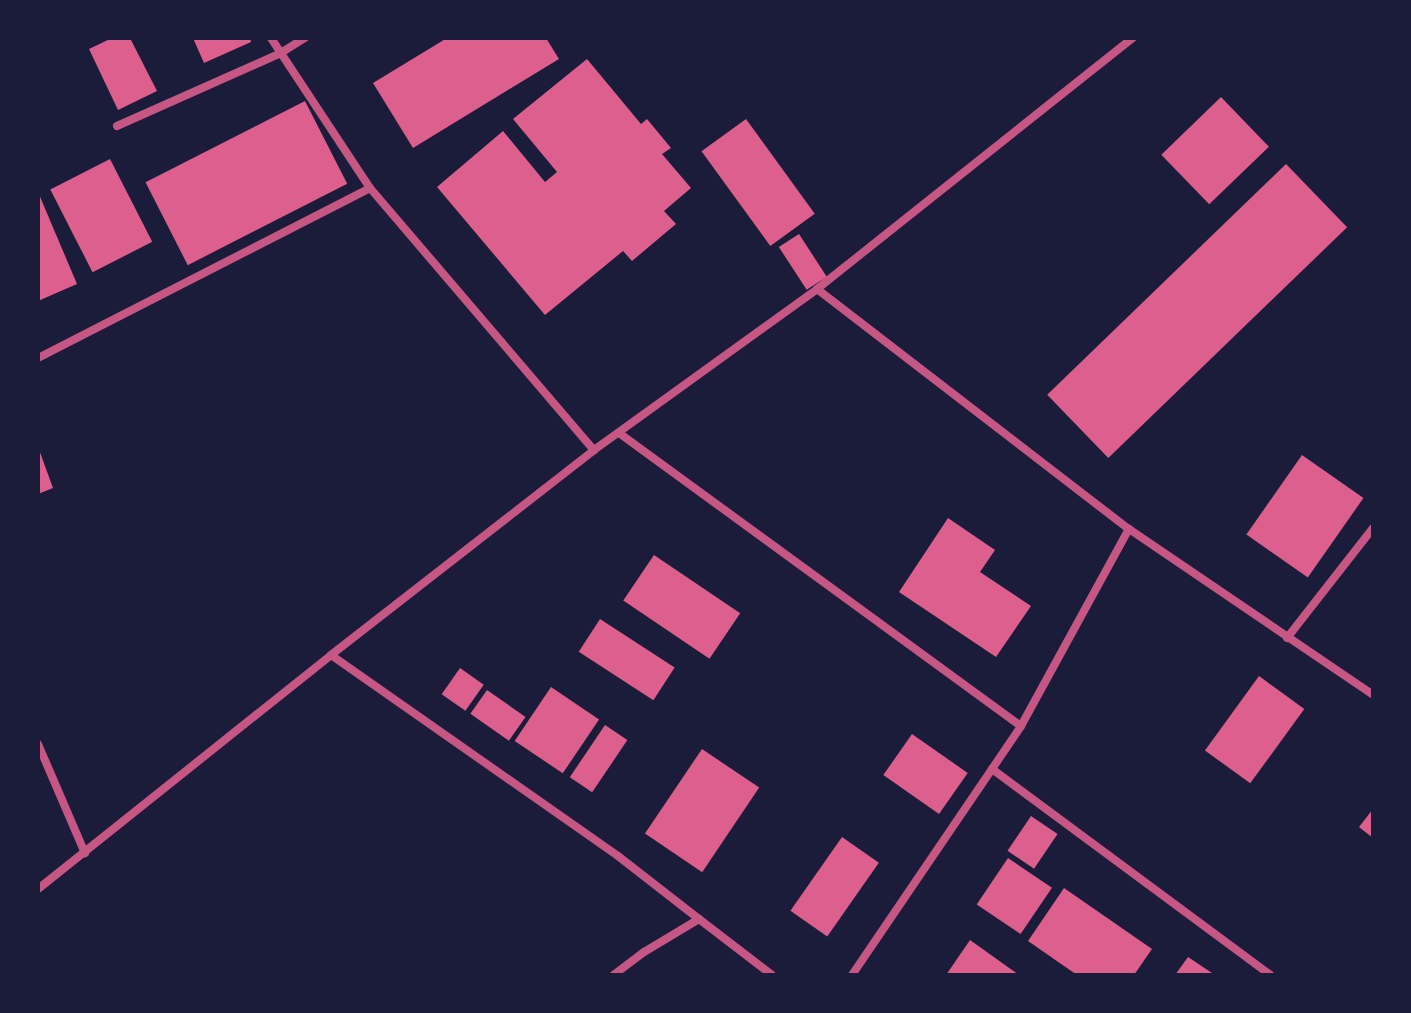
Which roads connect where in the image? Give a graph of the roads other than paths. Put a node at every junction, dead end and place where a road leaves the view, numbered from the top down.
1 (271, 38) edge
2 (305, 38) edge
3 (1133, 38) edge
4 (279, 54) junction
5 (117, 126) dead end
6 (370, 188) junction
7 (817, 289) junction
8 (38, 358) edge
9 (619, 433) junction
10 (594, 450) junction
11 (1373, 528) edge
12 (1129, 529) junction
13 (1287, 638) junction
14 (331, 655) junction
15 (1373, 695) edge
16 (1021, 726) junction
17 (38, 744) edge
18 (992, 769) junction
19 (85, 853) junction
20 (38, 889) edge
21 (699, 919) junction
22 (614, 975) edge
23 (772, 975) edge
24 (852, 975) edge
25 (1270, 975) edge

1 - 4 street
2 - 4 street
3 - 7 street
4 - 5 street
4 - 6 street
6 - 8 street
6 - 10 street
7 - 9 street
7 - 12 street
9 - 10 street
9 - 16 street
10 - 14 street
11 - 13 street
12 - 13 street
12 - 16 street
13 - 15 street
14 - 19 street
14 - 21 street
16 - 18 street
17 - 19 street
18 - 24 street
18 - 25 street
19 - 20 street
21 - 22 street
21 - 23 street

